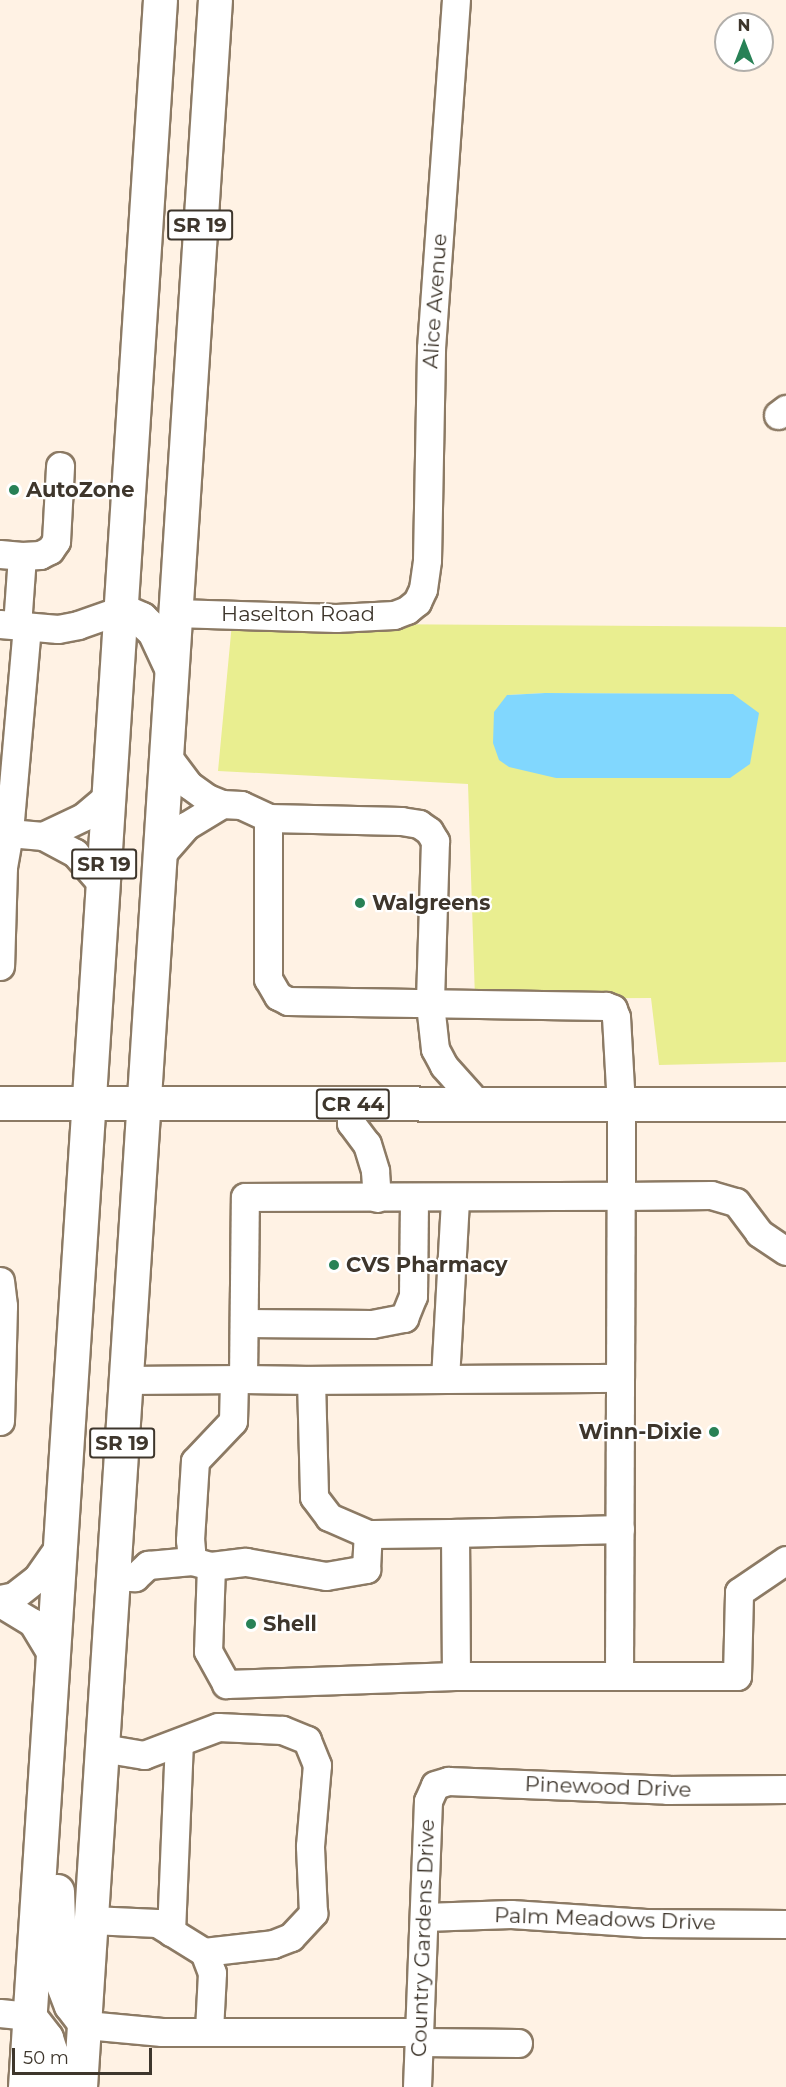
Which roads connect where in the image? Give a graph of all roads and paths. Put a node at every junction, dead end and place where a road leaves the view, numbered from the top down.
1 (160, 0) edge
2 (215, 0) edge
3 (456, 0) edge
4 (60, 466) dead end
5 (11, 555) edge
6 (417, 602) joint
7 (121, 610) junction
8 (175, 613) junction
9 (15, 625) edge
10 (172, 669) junction
11 (166, 755) junction
12 (108, 795) junction
13 (222, 804) junction
14 (268, 818) junction
15 (4, 833) edge
16 (43, 837) junction
17 (160, 856) junction
18 (103, 885) junction
19 (1, 890) edge
20 (0, 966) edge
21 (430, 1004) junction
22 (0, 1103) edge
23 (89, 1103) junction
24 (144, 1103) junction
25 (351, 1104) junction
26 (786, 1104) edge
27 (478, 1105) junction
28 (621, 1106) junction
29 (621, 1196) junction
30 (377, 1198) junction
31 (414, 1198) junction
32 (455, 1198) junction
33 (786, 1251) edge
34 (1, 1297) edge
35 (243, 1323) junction
36 (620, 1378) junction
37 (238, 1379) junction
38 (445, 1379) junction
39 (126, 1380) junction
40 (311, 1380) junction
41 (0, 1421) edge
42 (620, 1529) junction
43 (368, 1533) junction
44 (455, 1533) junction
45 (60, 1545) junction
46 (786, 1560) edge
47 (201, 1563) junction
48 (113, 1576) junction
49 (0, 1601) edge
50 (53, 1657) junction
51 (456, 1676) junction
52 (619, 1676) junction
53 (50, 1706) junction
54 (179, 1742) junction
55 (102, 1748) junction
56 (432, 1788) joint
57 (786, 1789) edge
58 (424, 1917) junction
59 (91, 1920) junction
60 (786, 1924) edge
61 (171, 1932) junction
62 (204, 1952) junction
63 (15, 2015) edge
64 (86, 2025) junction
65 (208, 2031) junction
66 (419, 2037) junction
67 (518, 2043) dead end
68 (25, 2087) edge
69 (52, 2087) edge
70 (80, 2087) edge
71 (417, 2087) edge

1 - 7 main road, SR 19
2 - 8 main road, SR 19
3 - 6 street, Alice Avenue
4 - 5 street
5 - 9 street
6 - 8 street, Haselton Road
7 - 9 street
7 - 10 main road
7 - 12 main road, SR 19
8 - 10 main road, SR 19
9 - 15 street
10 - 11 main road, SR 19
11 - 13 street
11 - 17 main road, SR 19
12 - 16 street
12 - 18 main road, SR 19
13 - 14 street
13 - 17 street
14 - 21 street
14 - 21 street
15 - 16 street
15 - 19 street
16 - 18 street
17 - 24 main road, SR 19
18 - 23 main road, SR 19
19 - 20 street
21 - 27 street
21 - 28 street
22 - 23 main road, CR 44
23 - 24 main road, CR 44
23 - 45 main road, SR 19
24 - 25 main road, CR 44
24 - 39 main road, SR 19
25 - 27 main road, CR 44
25 - 30 street
26 - 28 main road, CR 44
27 - 28 main road, CR 44
28 - 29 street
29 - 32 street
29 - 33 street
29 - 36 street
30 - 31 street
30 - 35 street
31 - 32 street
31 - 35 street
32 - 38 street
34 - 41 street
35 - 37 street
36 - 38 street
36 - 42 street
37 - 39 street
37 - 40 street
37 - 47 street
38 - 40 street
39 - 48 main road, SR 19
40 - 43 street
42 - 44 street
42 - 52 street
43 - 44 street
43 - 47 street
44 - 51 street
45 - 49 street
45 - 50 main road, SR 19
46 - 52 street
47 - 48 street
47 - 51 street
48 - 55 main road, SR 19
49 - 50 street
50 - 53 main road, SR 19
51 - 52 street
53 - 63 main road, SR 19
53 - 64 main road
54 - 55 street
54 - 61 street
54 - 62 street
55 - 59 main road, SR 19
56 - 57 street, Pinewood Drive
56 - 58 street, Country Gardens Drive
58 - 60 street, Palm Meadows Drive
58 - 66 street, Country Gardens Drive
59 - 61 street
59 - 64 main road, SR 19
61 - 62 street
62 - 65 street
63 - 68 main road, SR 19
63 - 69 main road
64 - 65 street
64 - 70 main road, SR 19
65 - 66 street
66 - 67 street
66 - 71 street, Country Gardens Drive

